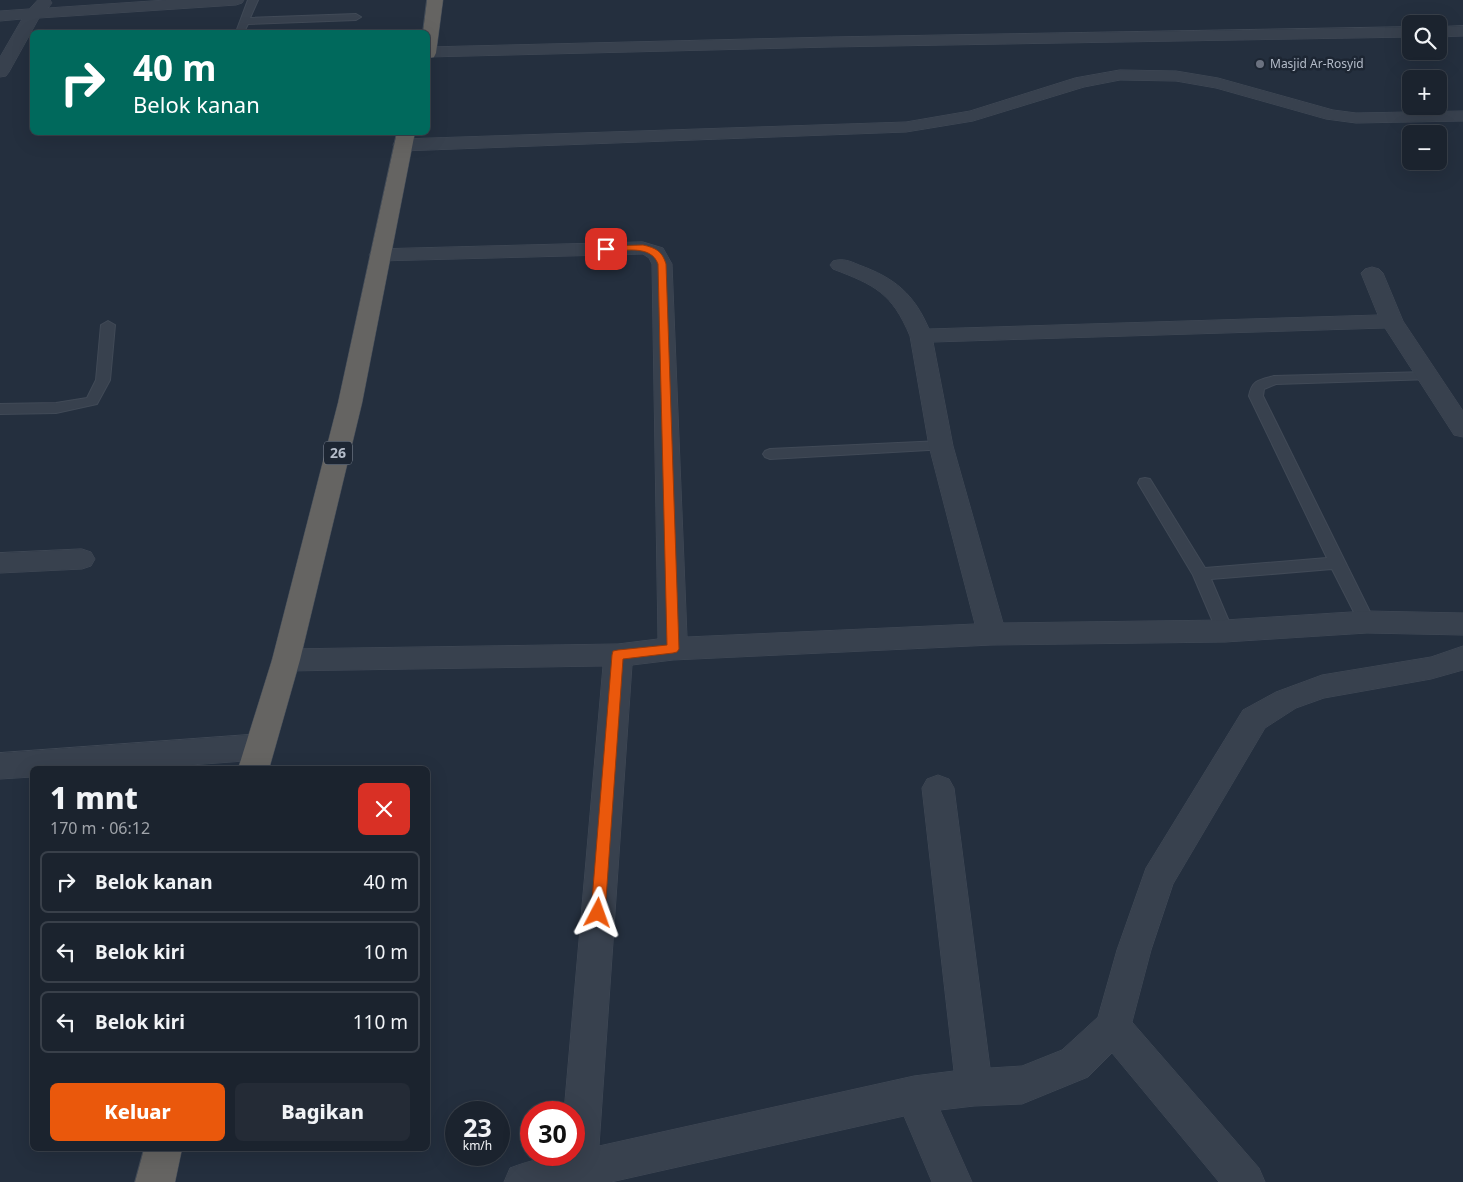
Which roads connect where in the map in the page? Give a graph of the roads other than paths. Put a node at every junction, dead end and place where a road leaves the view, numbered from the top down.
1 (47, 0) edge
2 (236, 0) edge
3 (253, 0) edge
4 (435, 0) edge
5 (34, 12) junction
6 (0, 16) edge
7 (356, 17) dead end
8 (245, 22) junction
9 (241, 30) edge
10 (1463, 31) edge
11 (1402, 32) edge
12 (1447, 32) edge
13 (430, 36) edge
14 (430, 50) edge
15 (0, 72) edge
16 (1463, 116) edge
17 (404, 139) edge
18 (380, 255) junction
19 (840, 265) dead end
20 (1372, 272) dead end
21 (1392, 321) junction
22 (108, 325) dead end
23 (921, 336) junction
24 (1427, 376) junction
25 (0, 409) edge
26 (1463, 429) edge
27 (941, 446) junction
28 (770, 454) dead end
29 (1145, 483) dead end
30 (82, 559) dead end
31 (0, 563) edge
32 (1337, 563) junction
33 (1202, 574) junction
34 (1367, 622) junction
35 (1463, 624) edge
36 (1225, 631) junction
37 (992, 634) junction
38 (673, 649) junction
39 (618, 655) junction
40 (1463, 657) edge
41 (286, 660) junction
42 (256, 758) edge
43 (0, 766) edge
44 (938, 788) dead end
45 (1113, 1027) junction
46 (974, 1087) junction
47 (914, 1095) junction
48 (163, 1151) edge
49 (578, 1171) junction
50 (155, 1182) edge
51 (524, 1182) edge
52 (952, 1182) edge
53 (1245, 1182) edge

1 - 5 street
2 - 5 street
3 - 8 lane
4 - 13 highway
5 - 6 street
5 - 15 street
7 - 8 lane
8 - 9 lane
10 - 12 street
11 - 14 street
16 - 17 street
17 - 18 highway, 26
18 - 38 street
18 - 41 highway, 26
19 - 23 street
20 - 21 street
21 - 23 street
21 - 24 street
22 - 25 lane
23 - 27 street
24 - 26 street
24 - 32 lane
27 - 28 lane
27 - 37 street
29 - 33 lane
30 - 31 street
32 - 33 lane
32 - 34 lane
33 - 36 lane
34 - 35 street
34 - 36 street
36 - 37 street
37 - 38 street
38 - 39 street
39 - 41 street
39 - 49 street
40 - 45 street
41 - 42 highway, 26
42 - 43 street
44 - 46 street
45 - 46 street
45 - 53 street
46 - 47 street
47 - 49 street
47 - 52 street
48 - 50 highway
49 - 51 street

